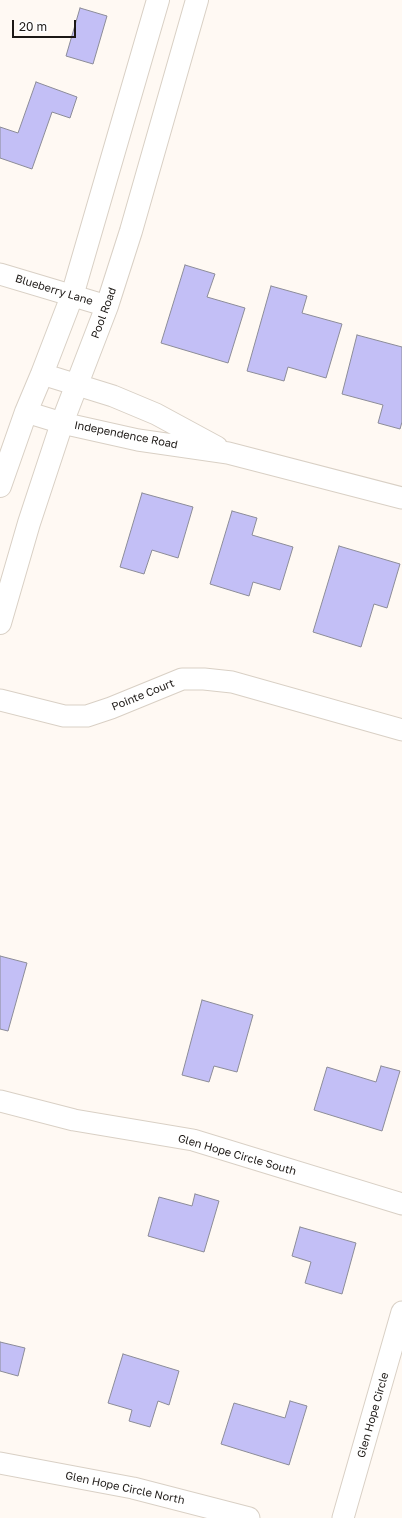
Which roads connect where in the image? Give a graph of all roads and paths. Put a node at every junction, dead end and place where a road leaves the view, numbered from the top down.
1 (158, 0) edge
2 (197, 0) edge
3 (0, 274) edge
4 (72, 296) junction
5 (108, 306) junction
6 (42, 374) junction
7 (76, 385) junction
8 (26, 412) junction
9 (62, 423) junction
10 (228, 453) junction
11 (0, 486) edge
12 (402, 498) edge
13 (0, 623) edge
14 (0, 700) edge
15 (402, 730) edge
16 (0, 1101) edge
17 (402, 1204) edge
18 (402, 1312) edge
19 (395, 1362) edge
20 (0, 1463) edge
21 (249, 1518) edge
22 (344, 1518) edge

1 - 4 main road
2 - 5 main road, Pool Road
3 - 4 street, Blueberry Lane
4 - 5 street, Blueberry Lane
4 - 6 main road
5 - 7 main road, Pool Road
6 - 7 street, Independence Road
6 - 8 main road
7 - 9 main road, Pool Road
7 - 10 street, Independence Road
8 - 9 street, Independence Road
8 - 11 main road
9 - 10 street, Independence Road
9 - 13 main road, Pool Road
10 - 12 street, Independence Road
14 - 15 street, Pointe Court
16 - 17 street, Glen Hope Circle South
18 - 19 street, Glen Hope Circle
19 - 22 street, Glen Hope Circle
20 - 21 street, Glen Hope Circle North

